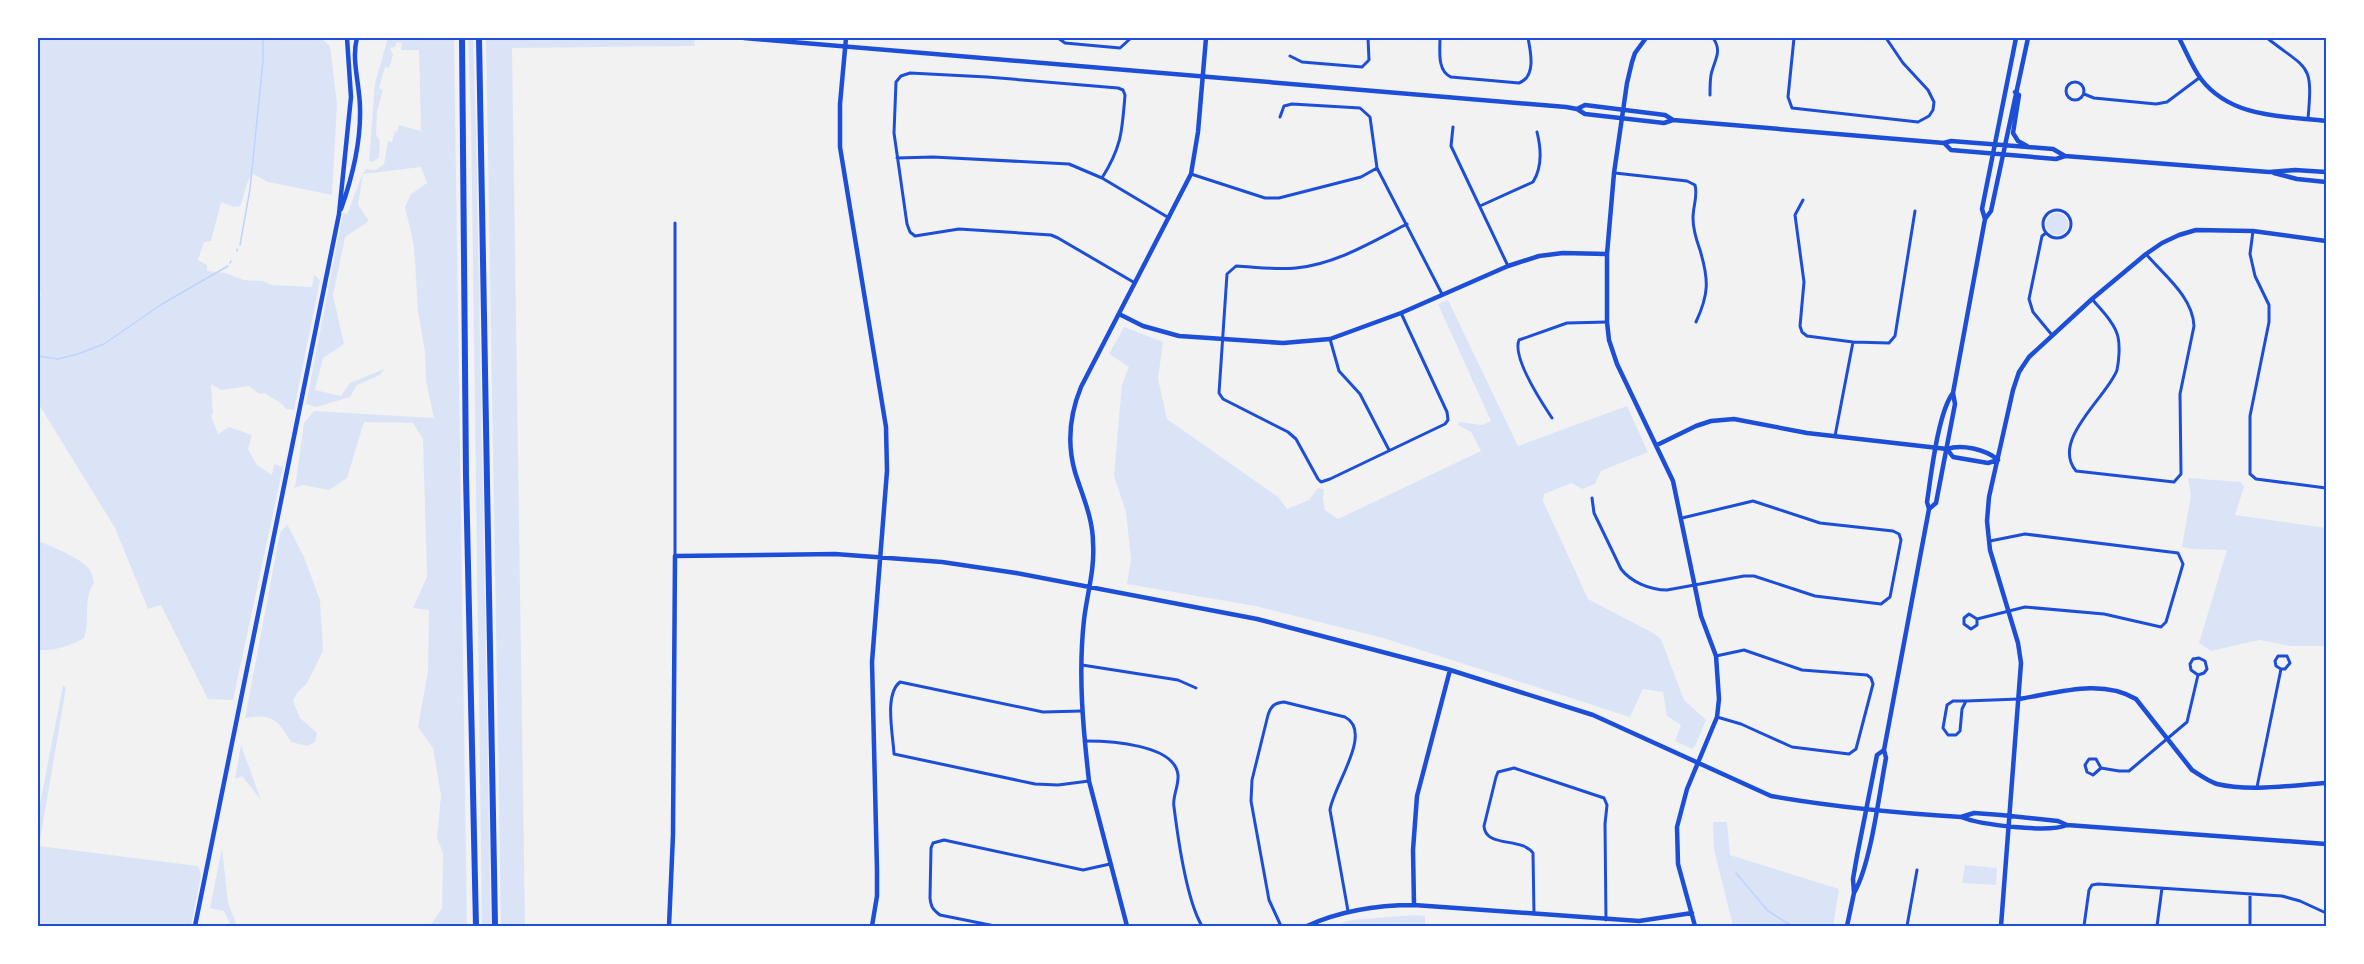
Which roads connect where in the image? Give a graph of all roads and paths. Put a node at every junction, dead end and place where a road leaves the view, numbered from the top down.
1 (347, 38) edge
2 (357, 38) edge
3 (462, 38) edge
4 (479, 38) edge
5 (744, 38) edge
6 (846, 38) edge
7 (1058, 38) edge
8 (1131, 38) edge
9 (1206, 38) edge
10 (1368, 38) edge
11 (1440, 38) edge
12 (1528, 38) edge
13 (1646, 38) edge
14 (1713, 38) edge
15 (1794, 38) edge
16 (1886, 38) edge
17 (2016, 38) edge
18 (2028, 38) edge
19 (2179, 38) edge
20 (2267, 38) edge
21 (845, 46) junction
22 (1290, 56) dead end
23 (1202, 77) junction
24 (2200, 77) junction
25 (2015, 92) junction
26 (2084, 94) junction
27 (1710, 95) dead end
28 (1577, 109) junction
29 (1623, 110) junction
30 (1280, 117) dead end
31 (1622, 118) junction
32 (2308, 119) junction
33 (1673, 120) junction
34 (2326, 121) edge
35 (1453, 127) dead end
36 (1537, 132) dead end
37 (1944, 144) junction
38 (1995, 145) junction
39 (2005, 145) junction
40 (2053, 150) junction
41 (1993, 154) junction
42 (2003, 155) junction
43 (2065, 156) junction
44 (897, 158) junction
45 (1377, 168) junction
46 (2269, 172) junction
47 (2326, 172) edge
48 (1614, 173) junction
49 (1191, 174) junction
50 (1102, 178) junction
51 (2326, 182) edge
52 (1803, 200) dead end
53 (1480, 206) junction
54 (1916, 211) dead end
55 (339, 214) junction
56 (1170, 218) junction
57 (1985, 219) junction
58 (675, 223) dead end
59 (1407, 224) junction
60 (2253, 231) junction
61 (2046, 233) junction
62 (2326, 241) edge
63 (1607, 254) junction
64 (2146, 254) junction
65 (1508, 266) junction
66 (1136, 283) junction
67 (1442, 294) junction
68 (2092, 299) junction
69 (1401, 313) junction
70 (1119, 314) junction
71 (1607, 322) junction
72 (1696, 322) dead end
73 (2052, 335) junction
74 (1222, 337) junction
75 (1330, 339) junction
76 (1853, 342) junction
77 (1953, 393) junction
78 (1552, 418) dead end
79 (1835, 436) junction
80 (1657, 445) junction
81 (1937, 448) junction
82 (1947, 449) junction
83 (1389, 450) junction
84 (1998, 460) junction
85 (2326, 488) edge
86 (1592, 498) dead end
87 (1929, 509) junction
88 (1681, 519) junction
89 (1988, 541) junction
90 (675, 556) junction
91 (880, 557) junction
92 (1694, 585) junction
93 (1090, 588) junction
94 (2008, 611) junction
95 (1977, 619) junction
96 (1716, 656) junction
97 (1082, 665) junction
98 (2281, 669) junction
99 (1450, 670) junction
100 (2198, 675) junction
101 (1196, 688) dead end
102 (2019, 699) junction
103 (1966, 701) junction
104 (1082, 711) junction
105 (1717, 717) junction
106 (2168, 739) junction
107 (1086, 741) junction
108 (1884, 750) junction
109 (1698, 763) junction
110 (2101, 768) junction
111 (1089, 781) junction
112 (2326, 783) edge
113 (2257, 787) junction
114 (1866, 810) junction
115 (1875, 811) junction
116 (1961, 817) junction
117 (2010, 817) junction
118 (2009, 825) junction
119 (2067, 825) junction
120 (2326, 844) edge
121 (1110, 864) junction
122 (1917, 870) dead end
123 (2162, 888) junction
124 (1854, 893) junction
125 (2250, 894) junction
126 (1414, 905) junction
127 (1348, 911) junction
128 (1692, 913) junction
129 (2326, 913) edge
130 (1534, 914) junction
131 (1606, 920) junction
132 (195, 927) edge
133 (476, 927) edge
134 (495, 927) edge
135 (669, 927) edge
136 (872, 927) edge
137 (995, 927) edge
138 (1127, 927) edge
139 (1202, 927) edge
140 (1281, 927) edge
141 (1307, 927) edge
142 (1695, 927) edge
143 (1847, 927) edge
144 (1907, 927) edge
145 (2001, 927) edge
146 (2084, 927) edge
147 (2157, 927) edge
148 (2250, 927) edge

1 - 55 street
2 - 55 street
3 - 133 highway
4 - 134 highway
5 - 21 street
6 - 21 street
7 - 8 street
9 - 23 street
10 - 22 street
11 - 12 street
13 - 29 street
14 - 27 street
15 - 16 street
17 - 38 street
18 - 25 street
19 - 24 street
20 - 32 street
21 - 23 street
21 - 91 street
23 - 28 street
23 - 49 street
24 - 26 street
24 - 32 street
25 - 39 street
25 - 40 street
26 - 26 street
28 - 29 street
28 - 31 street
29 - 31 street
29 - 33 street
30 - 45 street
31 - 33 street
31 - 48 street
32 - 34 street
33 - 37 street
35 - 53 street
36 - 53 street
37 - 38 street
37 - 41 street
38 - 39 street
38 - 41 street
39 - 40 street
39 - 42 street
40 - 43 street
41 - 42 street
41 - 57 street
42 - 43 street
42 - 57 street
43 - 46 street
44 - 50 street
44 - 50 street
44 - 66 street
45 - 49 street
45 - 59 street
46 - 47 street
46 - 51 street
48 - 63 street
48 - 72 street
49 - 56 street
50 - 56 street
52 - 76 street
53 - 65 street
54 - 76 street
55 - 132 street
56 - 66 street
57 - 77 street
58 - 90 street
59 - 67 street
59 - 74 street
60 - 62 street
60 - 64 street
60 - 85 street
61 - 61 street
61 - 73 street
63 - 65 street
63 - 71 street
64 - 68 street
64 - 68 street
65 - 67 street
66 - 70 street
67 - 69 street
68 - 73 street
69 - 75 street
69 - 83 street
70 - 74 street
70 - 93 street
71 - 78 street
71 - 80 street
73 - 84 street
74 - 75 street
74 - 83 street
75 - 83 street
76 - 79 street
77 - 81 street
77 - 82 street
79 - 80 street
79 - 81 street
80 - 88 street
81 - 82 street
81 - 87 street
82 - 84 street
82 - 84 street
82 - 87 street
84 - 89 street
86 - 92 street
87 - 108 street
88 - 92 street
88 - 92 street
89 - 94 street
89 - 94 street
90 - 91 street
90 - 135 street
91 - 93 street
91 - 136 street
92 - 96 street
93 - 97 street
93 - 99 street
94 - 95 street
94 - 102 street
95 - 95 street
96 - 105 street
96 - 105 street
97 - 101 street
97 - 104 street
98 - 98 street
98 - 113 street
99 - 109 street
99 - 126 street
100 - 100 street
100 - 106 street
102 - 103 street
102 - 106 street
102 - 117 street
103 - 103 street
104 - 107 street
104 - 111 street
105 - 109 street
106 - 110 street
106 - 113 street
107 - 111 street
107 - 139 street
108 - 114 street
108 - 115 street
109 - 114 street
109 - 128 street
110 - 110 street
111 - 121 street
112 - 113 street
114 - 115 street
114 - 124 street
115 - 116 street
115 - 124 street
116 - 117 street
116 - 118 street
117 - 118 street
117 - 119 street
118 - 119 street
118 - 145 street
119 - 120 street
121 - 137 street
121 - 138 street
122 - 144 street
123 - 125 street
123 - 146 street
123 - 147 street
124 - 143 street
125 - 129 street
125 - 148 street
126 - 127 street
126 - 130 street
127 - 140 street
127 - 141 street
128 - 131 street
128 - 142 street
130 - 131 street
130 - 131 street

